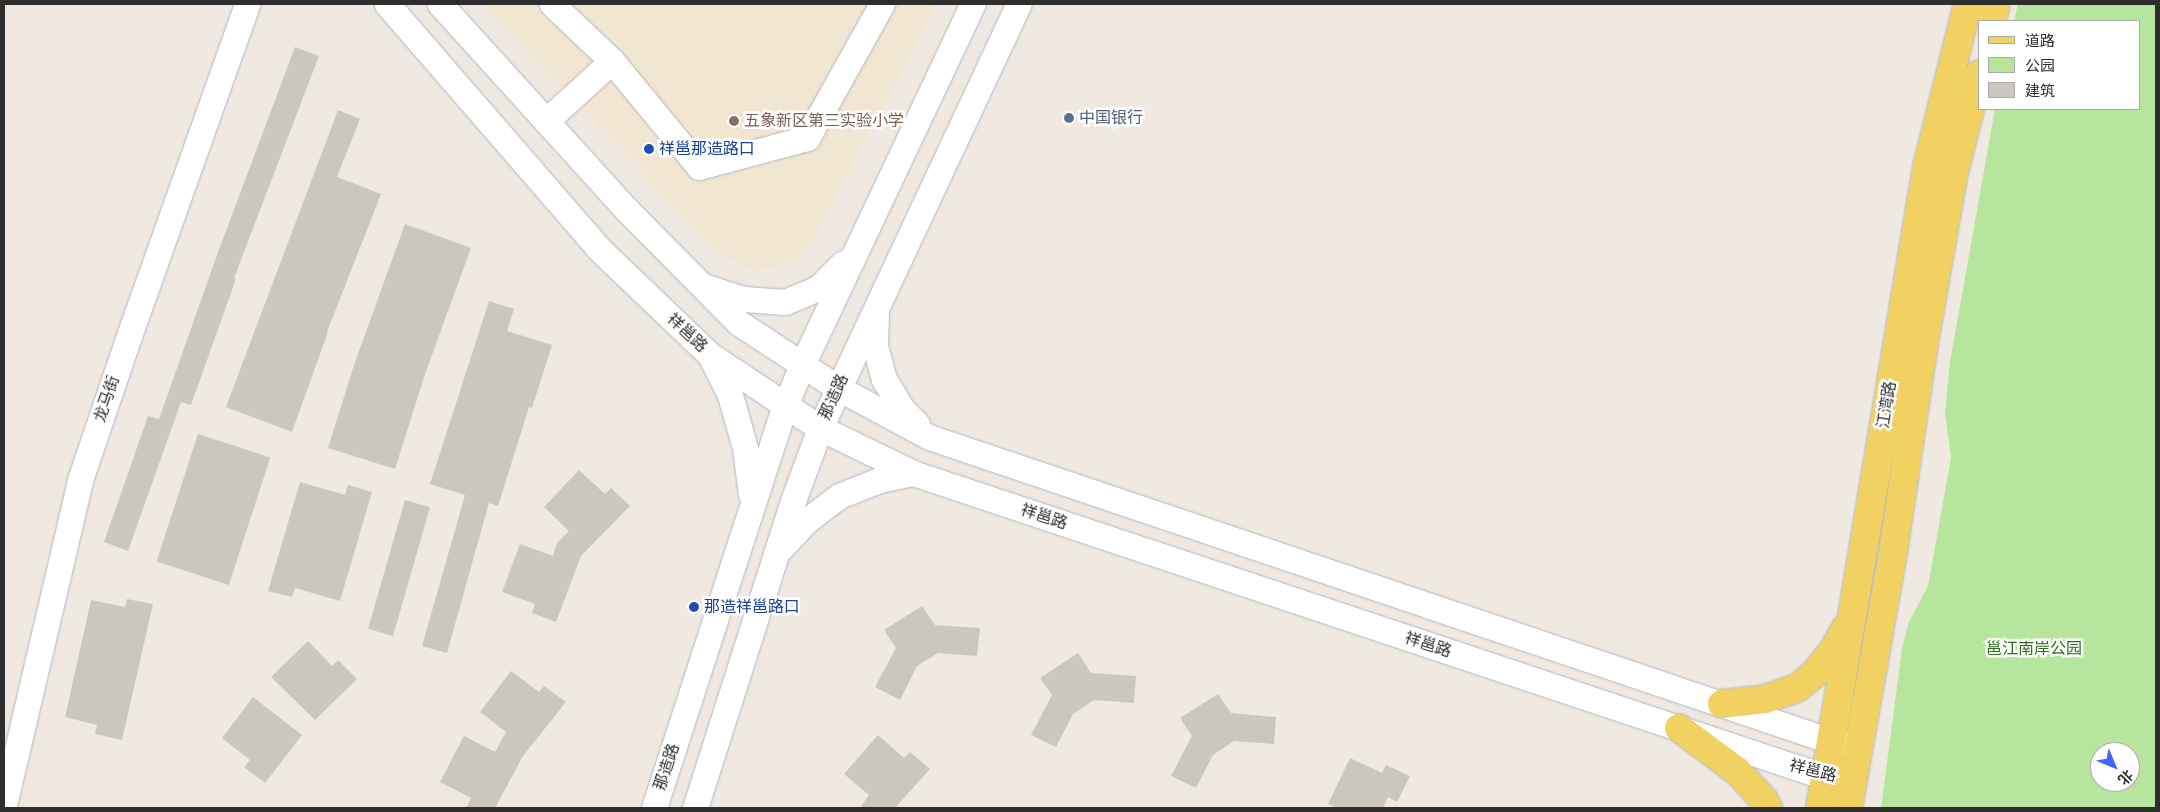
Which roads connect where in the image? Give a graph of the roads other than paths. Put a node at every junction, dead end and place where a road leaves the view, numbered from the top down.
1 (247, 4) edge
2 (387, 4) edge
3 (440, 4) edge
4 (552, 4) edge
5 (882, 4) edge
6 (973, 4) edge
7 (1019, 4) edge
8 (1968, 4) edge
9 (1996, 4) edge
10 (1992, 20) edge
11 (612, 62) junction
12 (1978, 78) edge
13 (546, 121) junction
14 (856, 250) junction
15 (701, 286) junction
16 (876, 307) junction
17 (710, 355) junction
18 (802, 365) junction
19 (838, 388) junction
20 (785, 406) junction
21 (820, 428) junction
22 (929, 437) junction
23 (914, 473) junction
24 (752, 502) junction
25 (776, 554) junction
26 (1852, 617) junction
27 (1722, 704) junction
28 (1679, 728) junction
29 (1831, 741) junction
30 (1859, 746) junction
31 (1825, 777) junction
32 (1853, 779) junction
33 (4, 805) edge
34 (654, 808) edge
35 (695, 808) edge
36 (1768, 808) edge
37 (1820, 808) edge
38 (1848, 808) edge

1 - 33 street, 龙马街
2 - 17 street, 祥邕路
3 - 13 street, 祥邕路
4 - 11 street
5 - 11 street
6 - 14 street, 那造路
7 - 16 street, 那造路
8 - 26 main road, 江湾路
9 - 10 main road
11 - 13 street
12 - 30 main road, 江湾路
13 - 15 street, 祥邕路
14 - 15 street
14 - 18 street, 那造路
15 - 18 street, 祥邕路
16 - 19 street, 那造路
16 - 22 street
17 - 20 street, 祥邕路
17 - 24 street
18 - 19 street, 祥邕路
18 - 20 street, 那造路
19 - 21 street, 那造路
19 - 22 street, 祥邕路
20 - 21 street, 祥邕路
20 - 24 street, 那造路
21 - 23 street, 祥邕路
21 - 25 street, 那造路
22 - 27 street, 祥邕路
23 - 25 street
23 - 28 street, 祥邕路
24 - 34 street, 那造路
25 - 35 street, 那造路
26 - 27 main road
26 - 29 main road, 江湾路
27 - 29 street, 祥邕路
28 - 31 street, 祥邕路
28 - 36 main road
29 - 30 street, 祥邕路
29 - 31 main road, 江湾路
30 - 32 main road, 江湾路
31 - 32 street, 祥邕路
31 - 37 main road, 江湾路
32 - 38 main road, 江湾路

